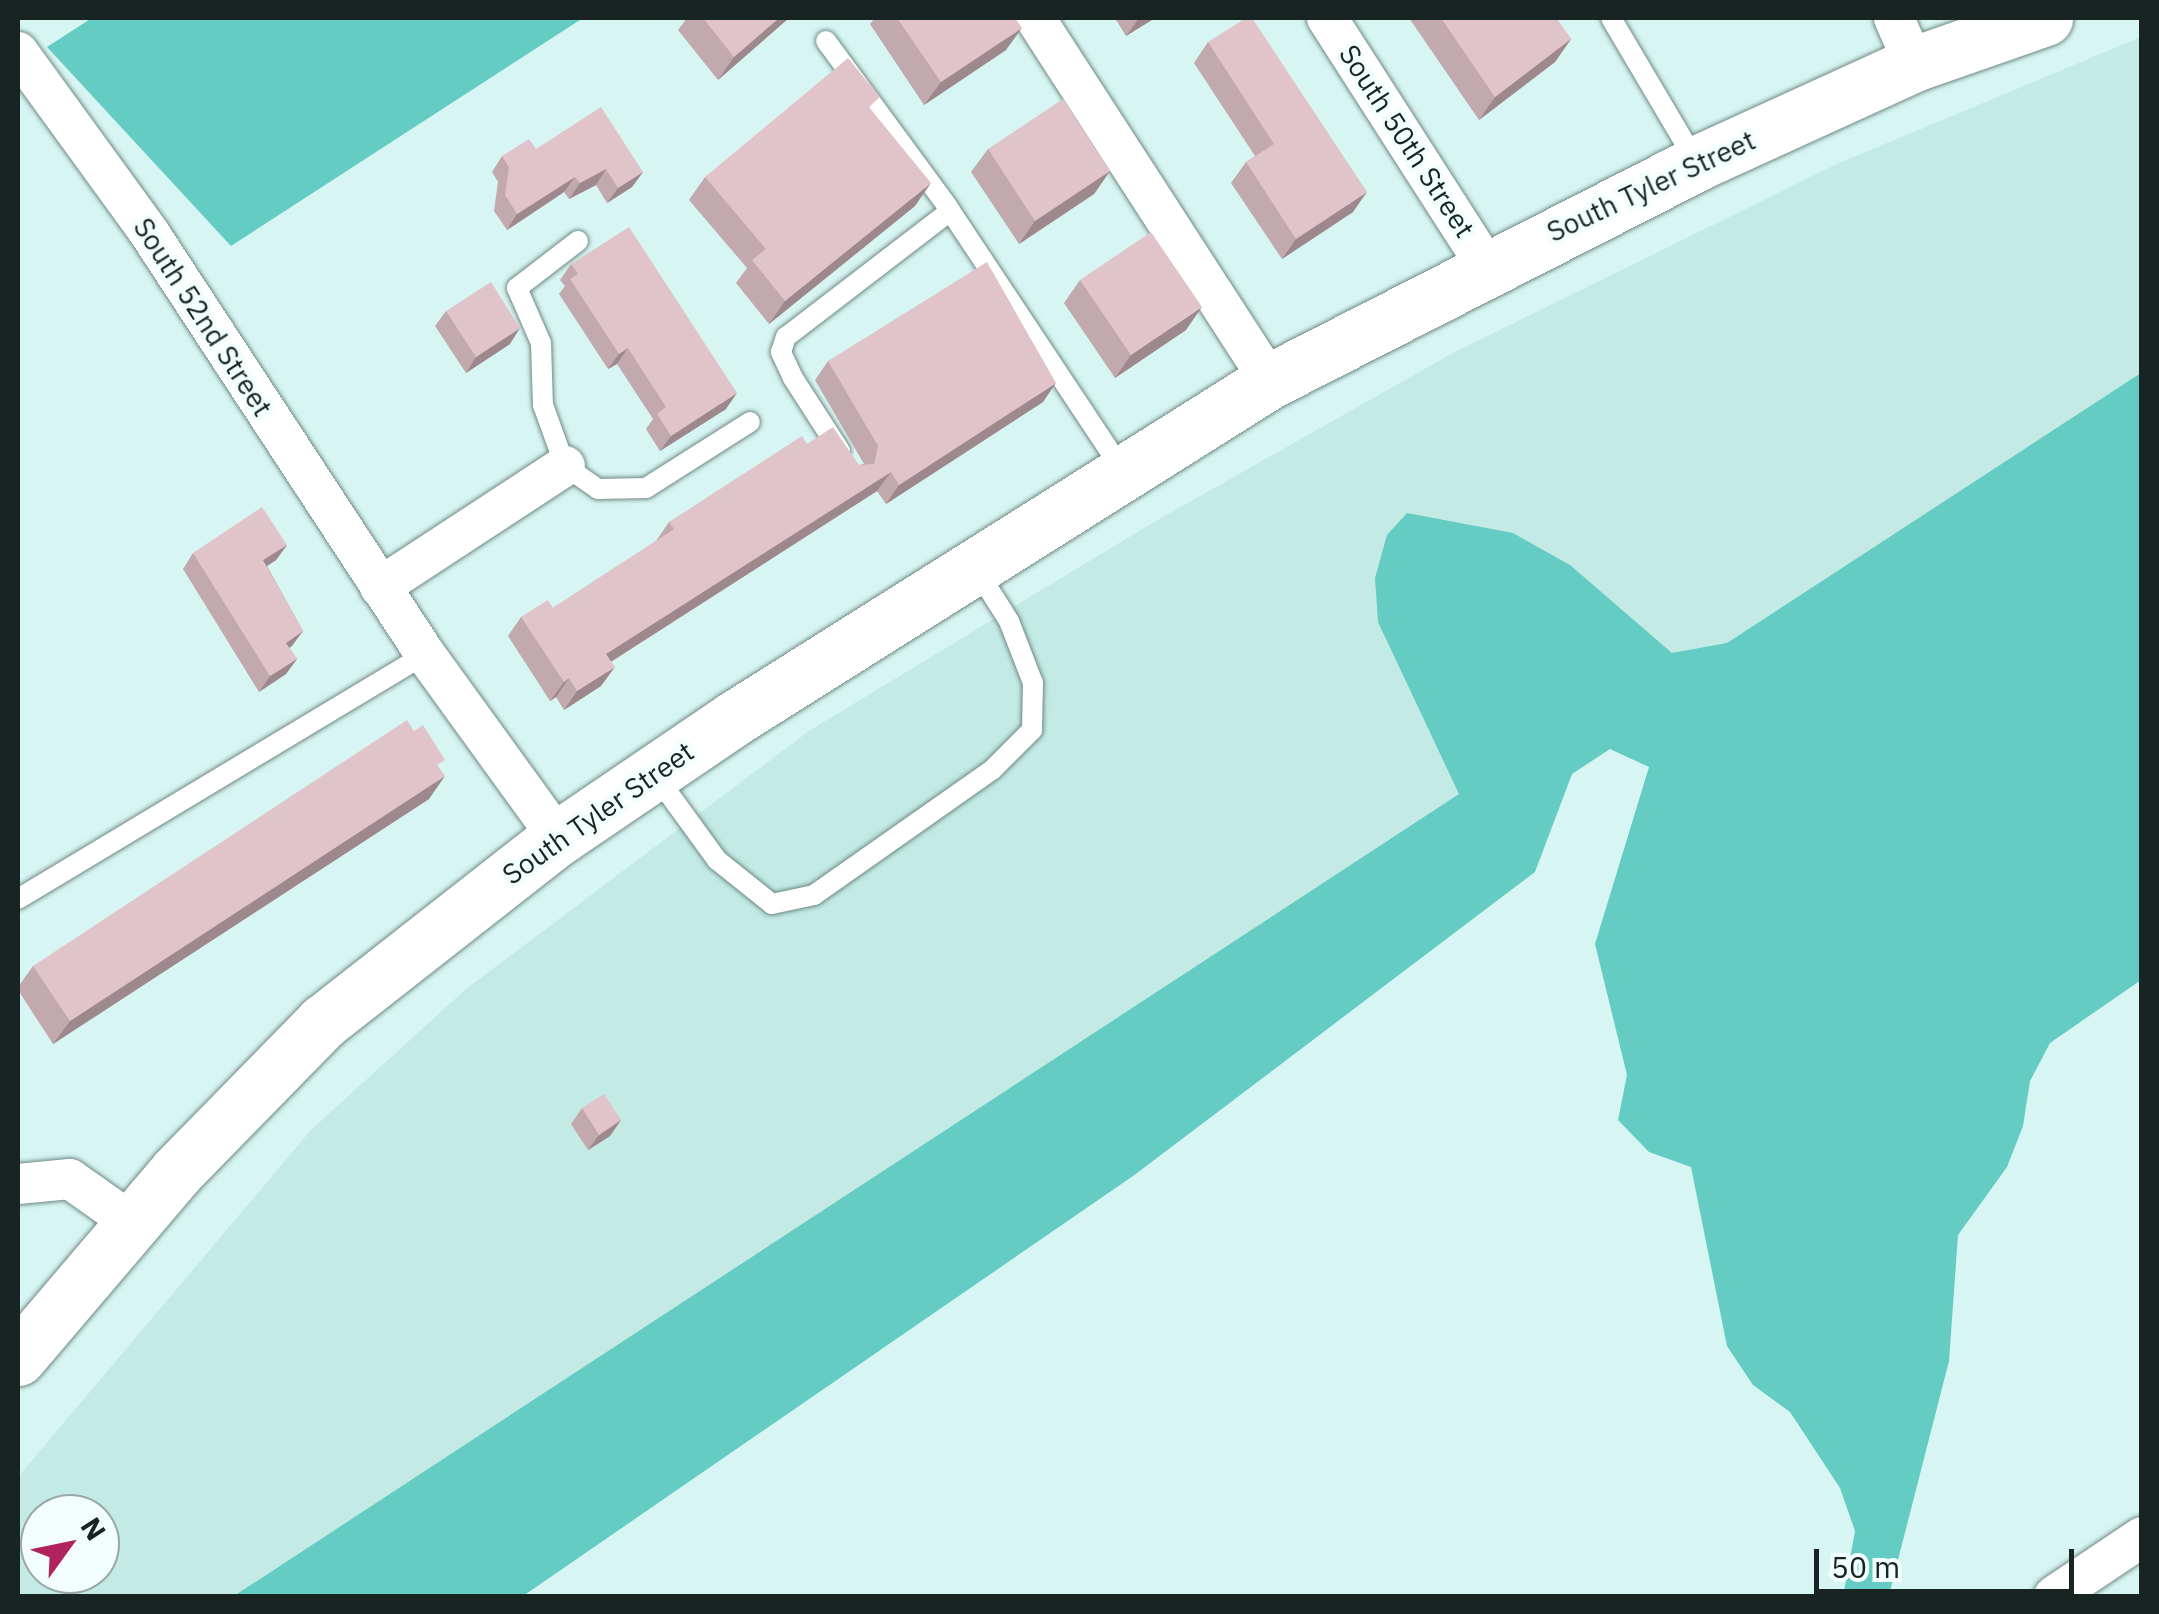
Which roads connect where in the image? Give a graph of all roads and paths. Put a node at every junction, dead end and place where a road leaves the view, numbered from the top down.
1 (1034, 18) edge
2 (1327, 18) edge
3 (1611, 18) edge
4 (2045, 18) edge
5 (826, 41) dead end
6 (1904, 41) edge
7 (18, 52) edge
8 (1697, 163) junction
9 (950, 211) junction
10 (578, 241) dead end
11 (1486, 266) junction
12 (1270, 381) junction
13 (750, 422) dead end
14 (565, 466) junction
15 (1123, 471) junction
16 (853, 472) edge
17 (972, 563) junction
18 (380, 587) junction
19 (426, 654) junction
20 (654, 773) junction
21 (558, 838) junction
22 (18, 898) edge
23 (18, 1184) edge
24 (132, 1222) junction
25 (18, 1358) edge
26 (2142, 1537) edge
27 (2054, 1596) edge

1 - 12 street
2 - 11 street, South 50th Street
3 - 8 lane
4 - 6 main road, South Tyler Street
5 - 9 lane
6 - 8 main road, South Tyler Street
7 - 18 street, South 52nd Street
8 - 11 main road, South Tyler Street
9 - 15 lane
9 - 16 lane
10 - 14 lane
11 - 12 main road, South Tyler Street
12 - 15 main road, South Tyler Street
13 - 14 lane
14 - 18 street
15 - 17 main road, South Tyler Street
17 - 20 main road, South Tyler Street
17 - 20 lane
18 - 19 street, South 52nd Street
19 - 21 street, South 52nd Street
19 - 22 lane
20 - 21 main road, South Tyler Street
21 - 24 main road, South Tyler Street
23 - 24 street
24 - 25 main road, South Tyler Street
26 - 27 street

